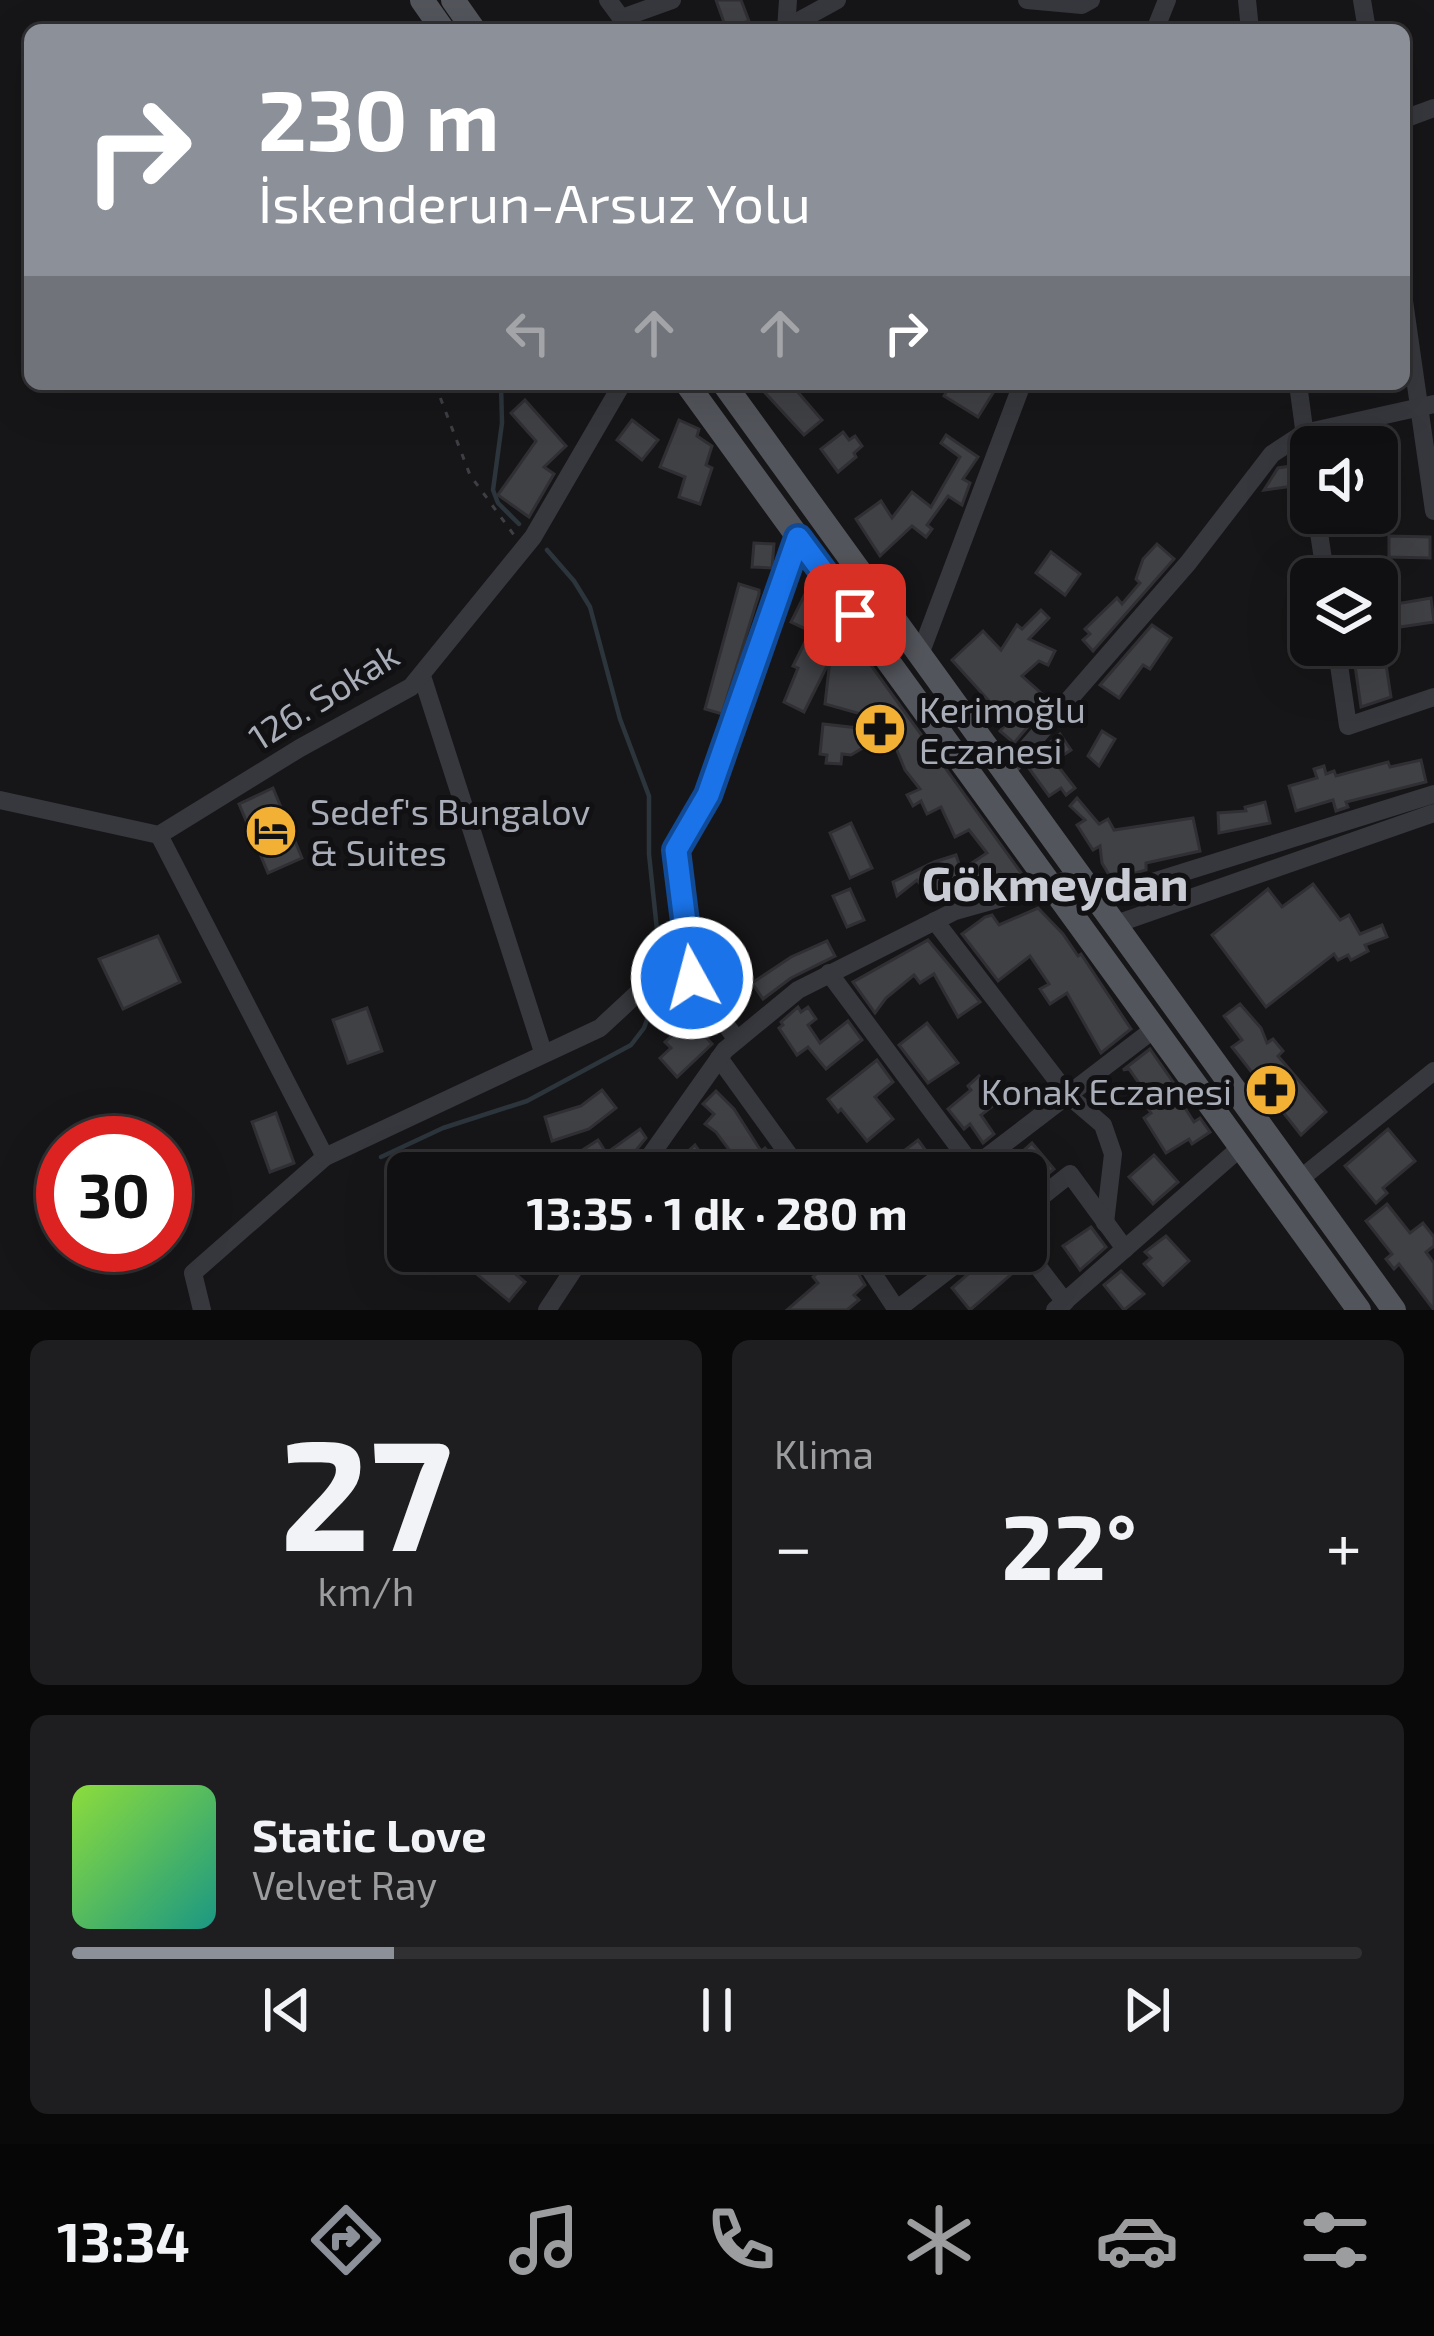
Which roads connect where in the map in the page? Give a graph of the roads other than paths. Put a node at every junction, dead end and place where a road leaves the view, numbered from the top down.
1 (608, 0) edge
2 (672, 0) edge
3 (837, 0) edge
4 (1027, 0) edge
5 (1091, 0) edge
6 (626, 24) edge
7 (795, 24) edge
8 (1410, 330) edge
9 (619, 390) edge
10 (691, 390) edge
11 (728, 390) edge
12 (1020, 390) edge
13 (1299, 390) edge
14 (1426, 406) edge
15 (1303, 426) edge
16 (1336, 426) edge
17 (1290, 442) edge
18 (1434, 511) edge
19 (798, 538) junction
20 (919, 657) junction
21 (1339, 666) edge
22 (422, 676) junction
23 (1434, 697) edge
24 (1005, 773) junction
25 (1434, 794) edge
26 (0, 800) edge
27 (1434, 813) edge
28 (160, 835) junction
29 (1081, 876) junction
30 (1052, 884) junction
31 (1098, 899) junction
32 (934, 921) junction
33 (1116, 924) junction
34 (829, 974) junction
35 (692, 978) junction
36 (1154, 1029) junction
37 (737, 1040) junction
38 (543, 1052) junction
39 (718, 1058) junction
40 (1434, 1071) edge
41 (1070, 1096) junction
42 (1240, 1148) junction
43 (653, 1152) edge
44 (787, 1152) edge
45 (962, 1152) edge
46 (999, 1152) edge
47 (325, 1157) junction
48 (1300, 1179) junction
49 (1047, 1192) edge
50 (1105, 1223) junction
51 (1125, 1249) junction
52 (572, 1272) edge
53 (872, 1272) edge
54 (946, 1272) edge
55 (1039, 1272) edge
56 (1060, 1306) edge
57 (898, 1309) edge
58 (202, 1310) edge
59 (547, 1310) edge
60 (1359, 1310) edge
61 (1394, 1310) edge

1 - 6 street
2 - 6 street
3 - 7 street
4 - 5 street
8 - 14 street
9 - 22 street, 126. Sokak
10 - 19 main road
11 - 20 main road
12 - 20 street
13 - 15 street
14 - 16 street
14 - 18 street
17 - 24 street
19 - 30 main road
19 - 35 street
20 - 24 main road
21 - 23 street
22 - 28 street, 126. Sokak
22 - 38 street
24 - 29 main road
25 - 31 street
26 - 28 street
27 - 33 street
28 - 47 street
29 - 30 street
29 - 31 main road
30 - 32 street
30 - 36 main road
31 - 33 main road
32 - 34 street
32 - 41 street
33 - 48 main road
34 - 37 street
34 - 45 street
35 - 37 street
35 - 38 street
36 - 41 street
36 - 42 main road
37 - 39 street
38 - 47 street
39 - 43 street
39 - 44 street
40 - 48 street
41 - 46 street
41 - 50 street
42 - 51 street
42 - 60 main road
47 - 58 street
48 - 61 main road
49 - 50 street
50 - 51 street
51 - 56 street
52 - 59 street
53 - 57 street
54 - 57 street
55 - 56 street

